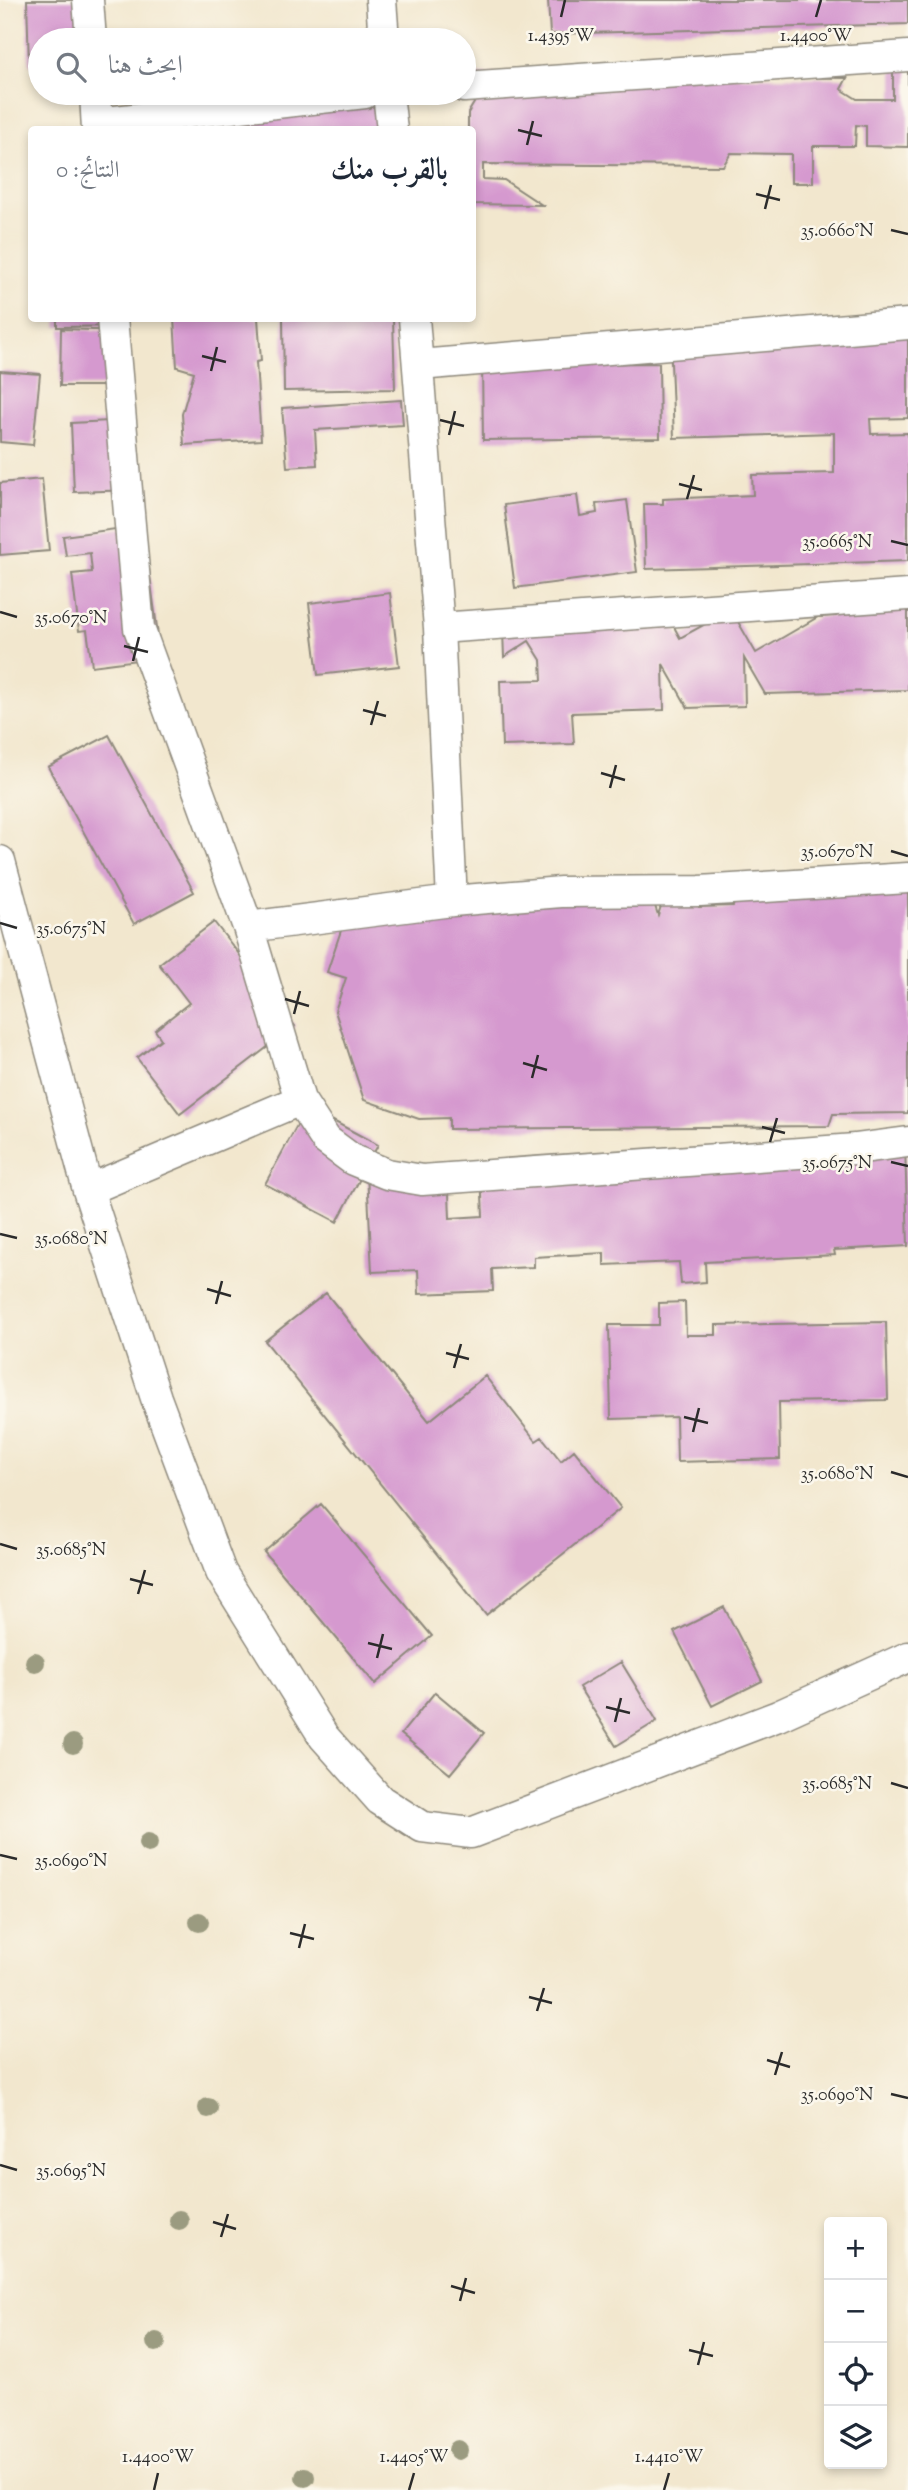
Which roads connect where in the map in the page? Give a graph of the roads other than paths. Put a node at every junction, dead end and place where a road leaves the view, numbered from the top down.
1 (88, 0) edge
2 (381, 0) edge
3 (90, 28) edge
4 (383, 28) edge
5 (908, 56) edge
6 (476, 85) edge
7 (96, 105) edge
8 (268, 105) edge
9 (389, 105) edge
10 (97, 126) edge
11 (392, 126) edge
12 (112, 322) edge
13 (414, 322) edge
14 (908, 324) edge
15 (419, 365) junction
16 (908, 595) edge
17 (439, 628) junction
18 (0, 861) edge
19 (908, 878) edge
20 (452, 901) junction
21 (248, 928) junction
22 (300, 1100) junction
23 (908, 1142) edge
24 (88, 1190) junction
25 (908, 1657) edge

1 - 3 street
2 - 4 street
5 - 6 street
7 - 10 street
8 - 10 street
9 - 11 street
12 - 21 street
13 - 15 street
14 - 15 street
15 - 17 street
16 - 17 street
17 - 20 street
18 - 24 street
19 - 20 street
20 - 21 street
21 - 22 street
22 - 23 street
22 - 24 street
24 - 25 street

